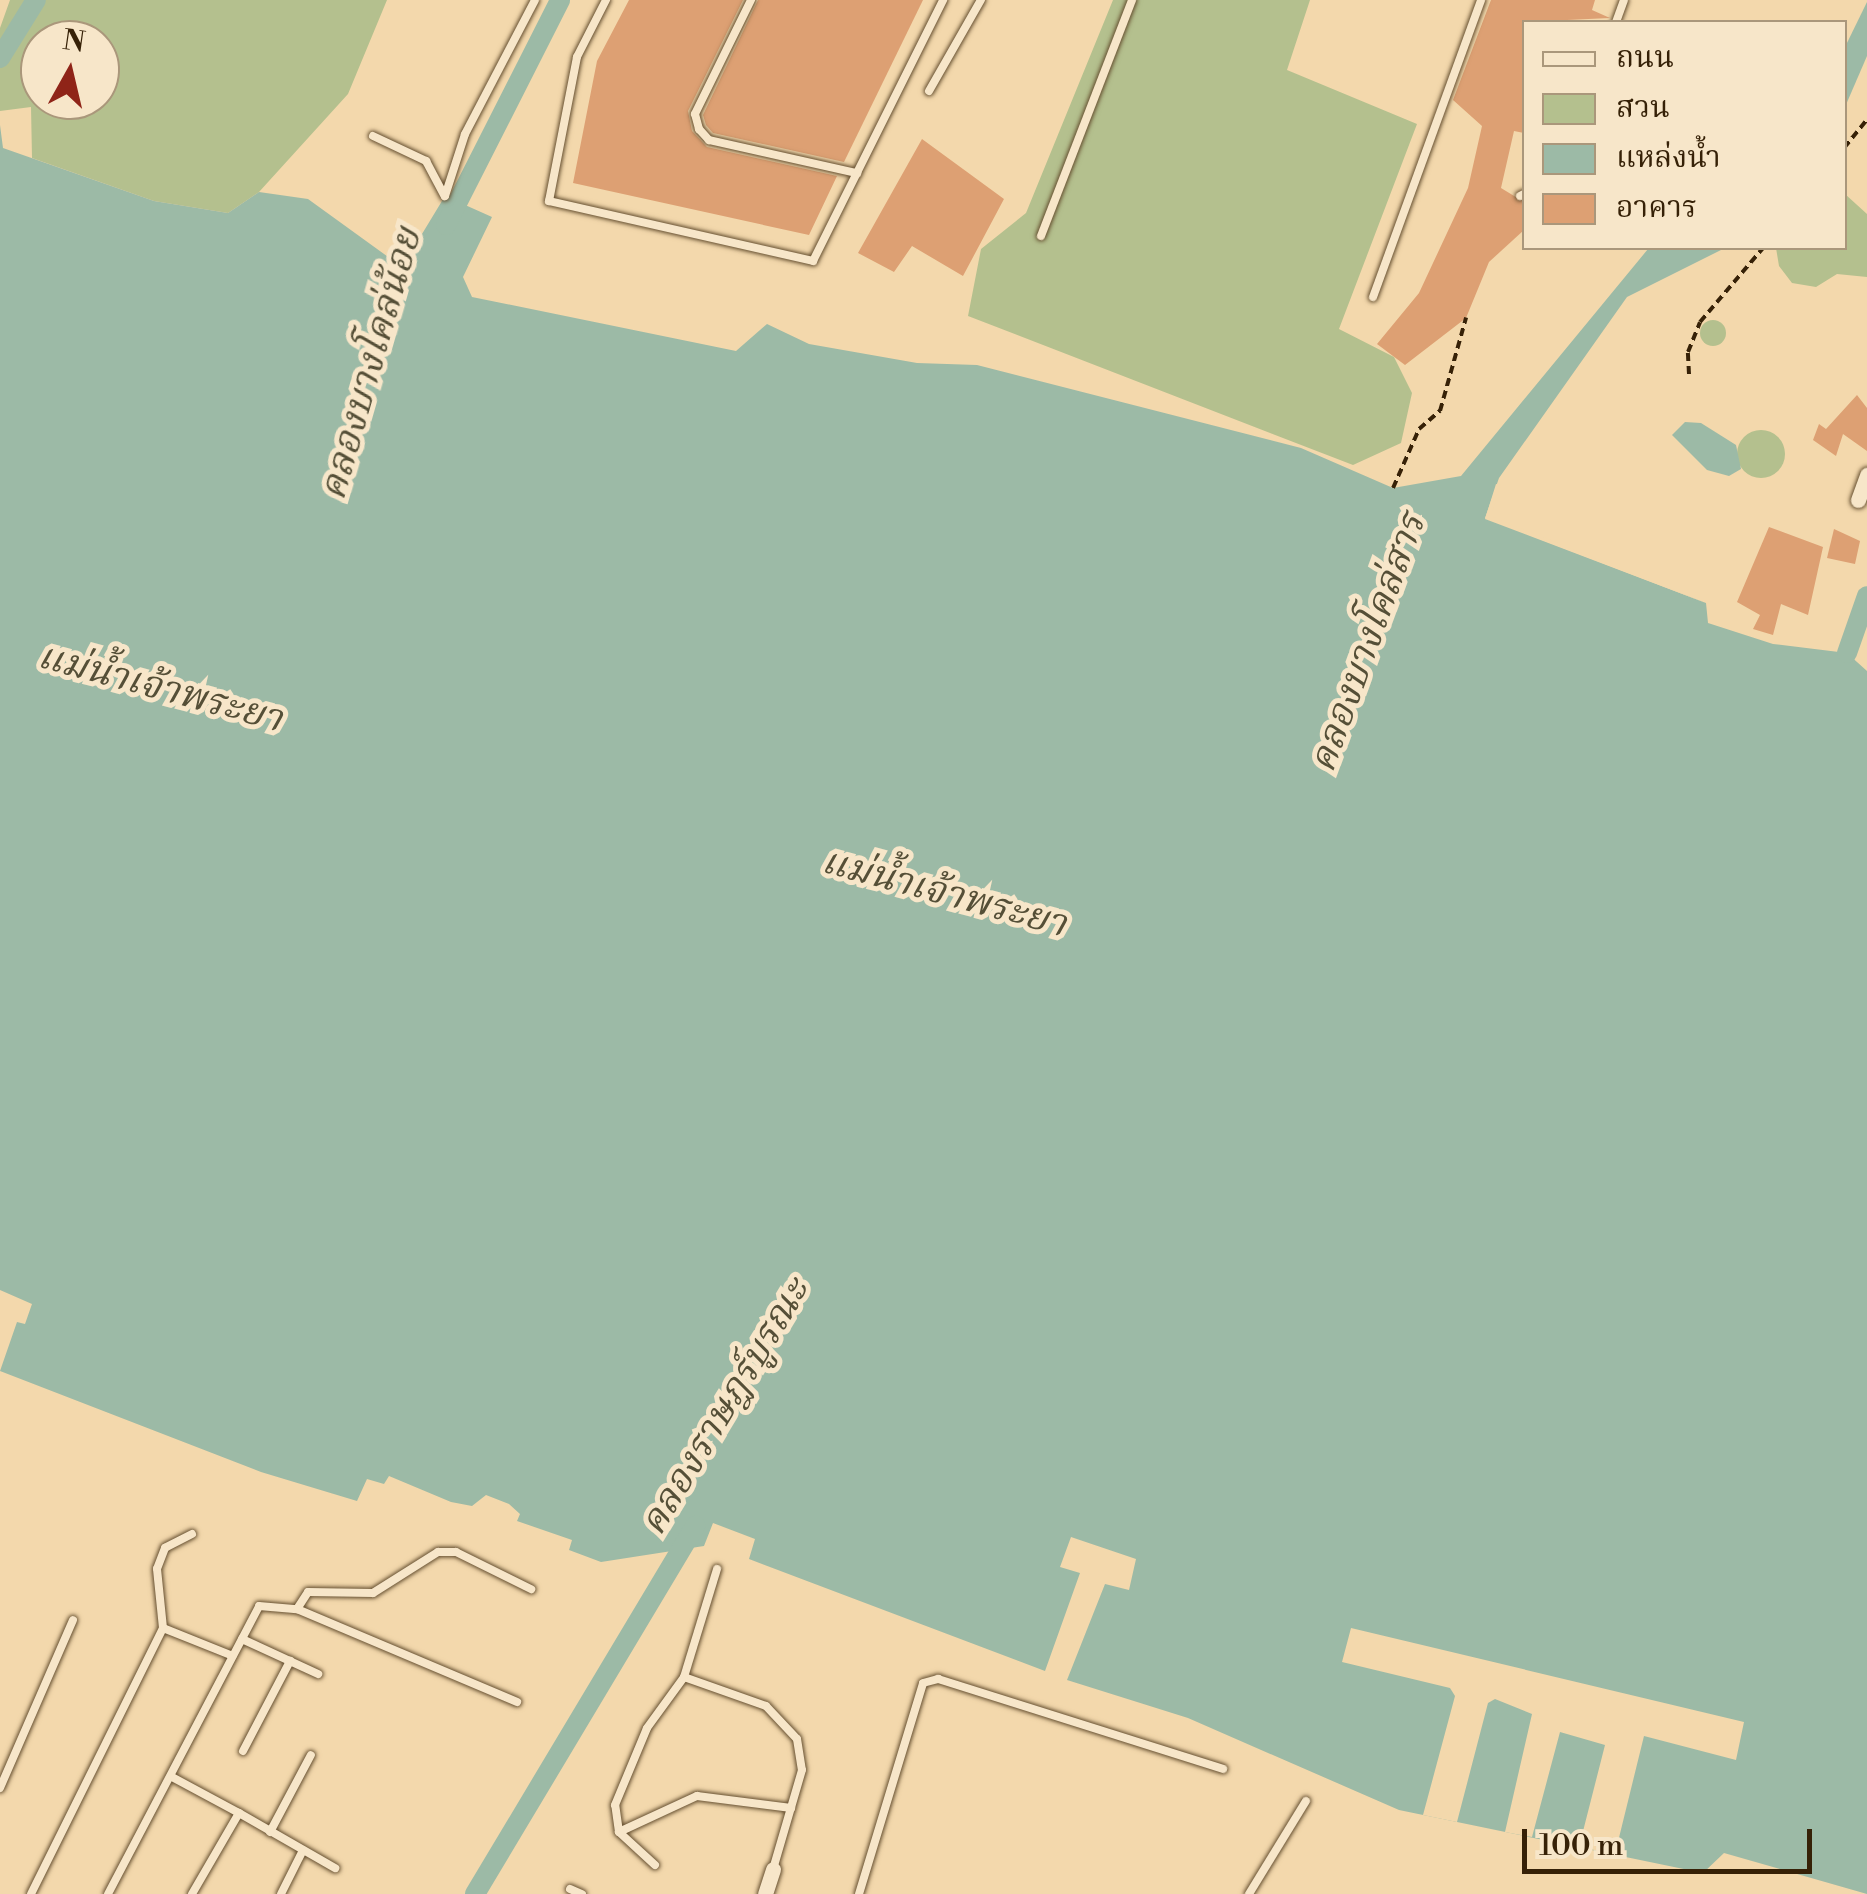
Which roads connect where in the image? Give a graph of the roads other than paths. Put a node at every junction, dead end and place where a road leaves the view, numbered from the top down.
1 (536, 0) edge
2 (606, 0) edge
3 (751, 0) edge
4 (942, 0) edge
5 (981, 0) edge
6 (1132, 0) edge
7 (1482, 0) edge
8 (929, 91) dead end
9 (373, 136) dead end
10 (857, 173) junction
11 (1041, 236) dead end
12 (1373, 297) dead end
13 (1867, 475) edge
14 (1858, 500) dead end
15 (192, 1534) dead end
16 (717, 1569) dead end
17 (531, 1589) dead end
18 (297, 1608) junction
19 (73, 1620) dead end
20 (163, 1628) junction
21 (242, 1639) junction
22 (234, 1656) junction
23 (290, 1662) junction
24 (318, 1674) dead end
25 (684, 1677) junction
26 (517, 1702) dead end
27 (242, 1751) dead end
28 (312, 1756) dead end
29 (1223, 1770) dead end
30 (172, 1777) junction
31 (0, 1788) edge
32 (1306, 1801) dead end
33 (791, 1808) junction
34 (240, 1813) junction
35 (270, 1832) junction
36 (619, 1832) junction
37 (302, 1850) junction
38 (655, 1865) dead end
39 (335, 1868) dead end
40 (773, 1869) joint
41 (570, 1889) dead end
42 (32, 1894) edge
43 (108, 1894) edge
44 (192, 1894) edge
45 (282, 1894) edge
46 (582, 1894) edge
47 (765, 1894) edge
48 (858, 1894) edge
49 (1249, 1894) edge

1 - 9 lane
2 - 10 lane
3 - 10 lane
4 - 10 lane
5 - 8 lane
6 - 11 lane
7 - 12 lane
13 - 14 street
15 - 20 lane
16 - 25 lane
17 - 18 lane
18 - 21 lane
18 - 26 lane
19 - 31 lane
20 - 22 lane
20 - 42 lane
21 - 22 lane
21 - 23 lane
22 - 30 lane
23 - 24 lane
23 - 27 lane
25 - 33 lane
25 - 36 lane
28 - 35 lane
29 - 48 lane
30 - 34 lane
30 - 43 lane
32 - 49 lane
33 - 36 lane
33 - 40 lane
34 - 35 lane
34 - 44 lane
35 - 37 lane
36 - 38 lane
37 - 39 lane
37 - 45 lane
40 - 47 street
41 - 46 lane

